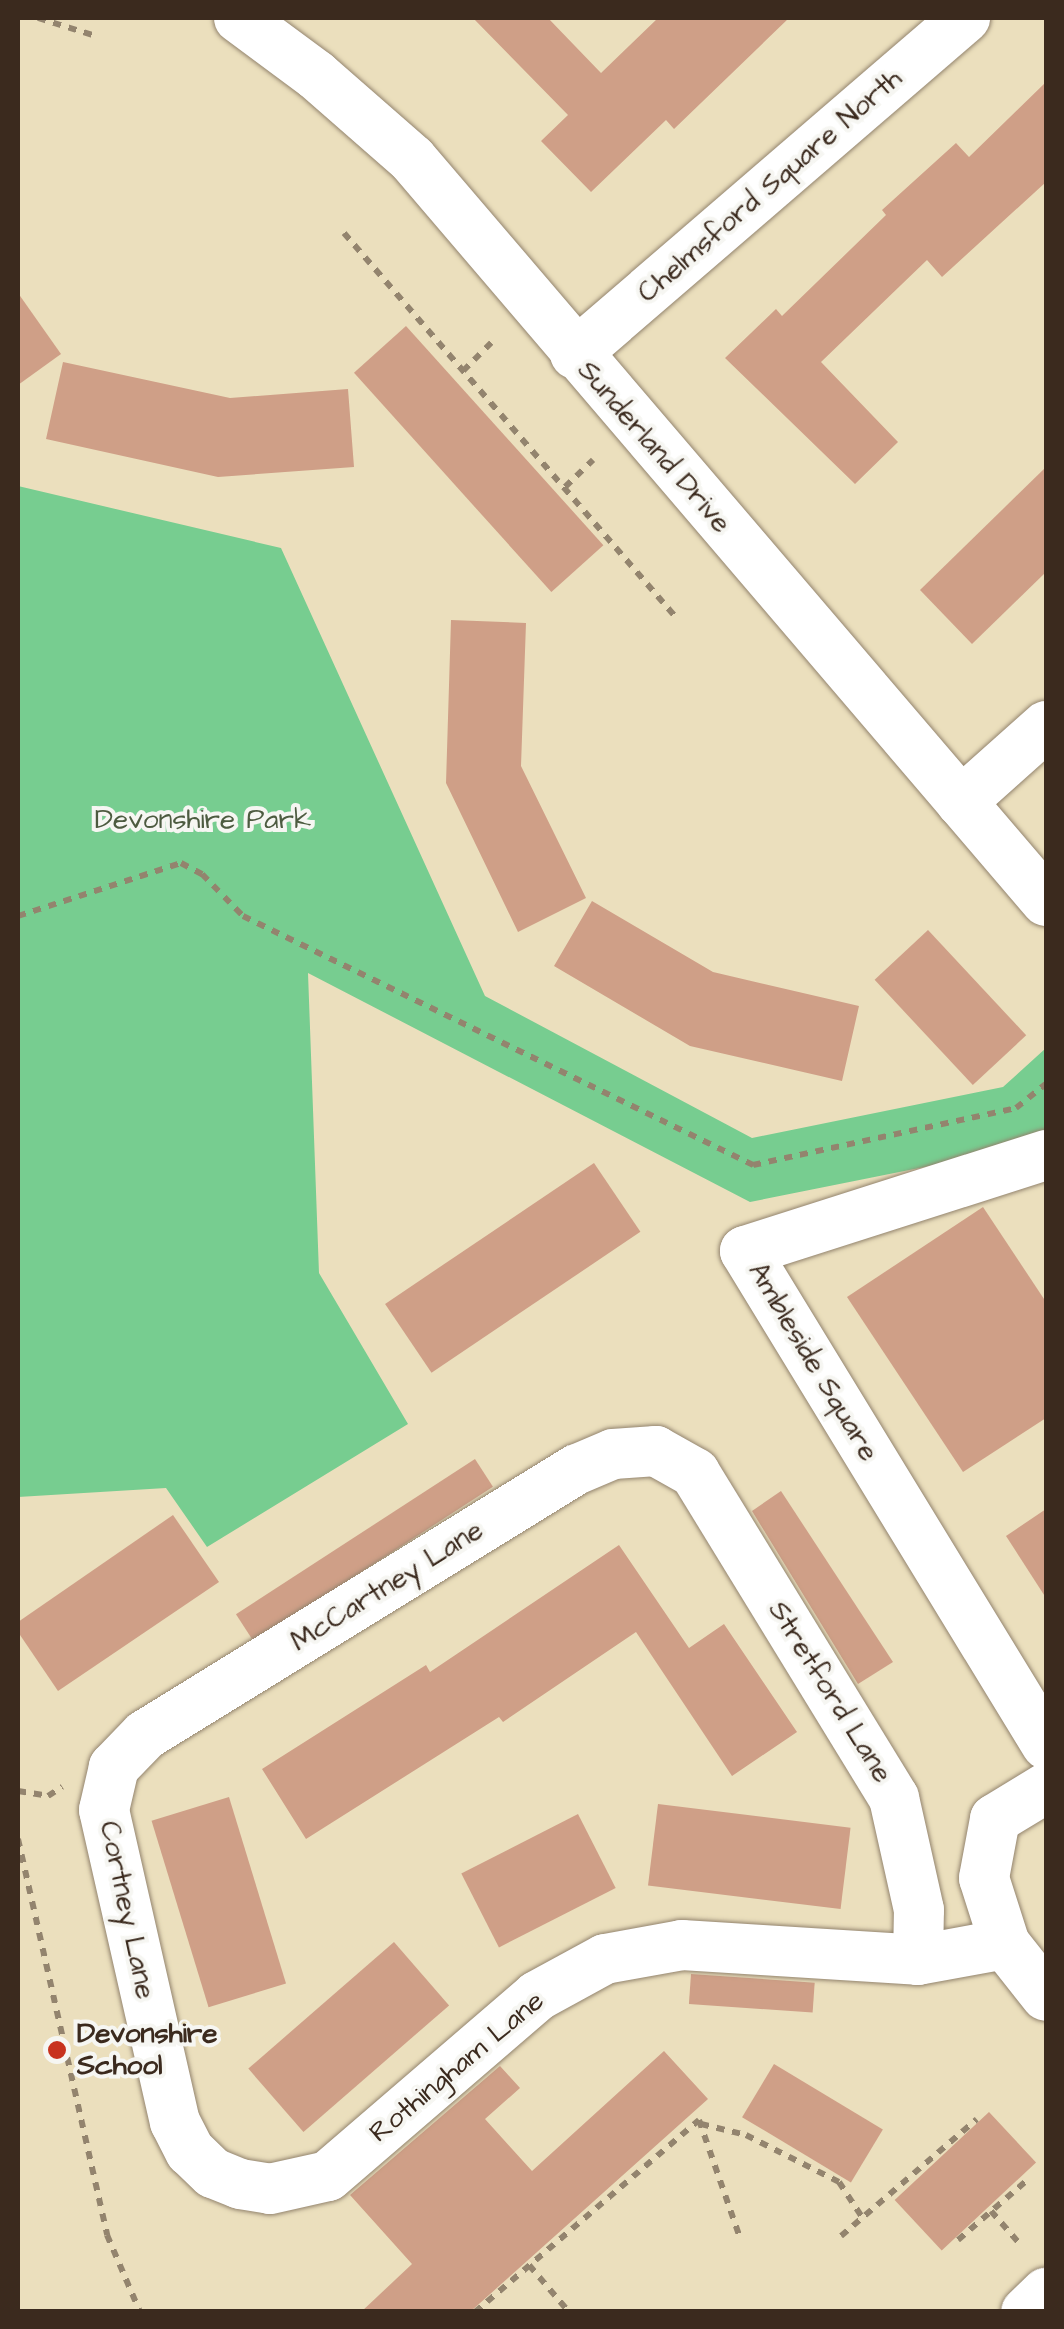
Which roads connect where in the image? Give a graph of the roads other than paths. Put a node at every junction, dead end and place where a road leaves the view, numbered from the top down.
1 (238, 18) edge
2 (965, 18) edge
3 (575, 354) junction
4 (1046, 726) edge
5 (960, 802) junction
6 (1046, 901) edge
7 (1046, 1155) edge
8 (634, 1450) joint
9 (145, 1735) joint
10 (1046, 1744) edge
11 (1046, 1788) edge
12 (1005, 1944) junction
13 (918, 1960) junction
14 (1046, 1996) edge
15 (300, 2186) joint
16 (1046, 2293) edge
17 (1026, 2312) edge

1 - 3 street, Sunderland Drive
2 - 3 street, Chelmsford Square North
3 - 5 street, Sunderland Drive
4 - 5 street
5 - 6 street, Sunderland Drive
7 - 10 street, Ambleside Square
8 - 9 street, McCartney Lane
8 - 13 street, Stretford Lane
9 - 15 street, Cortney Lane
11 - 12 street
12 - 13 street
12 - 14 street
13 - 15 street, Rothingham Lane
16 - 17 street

